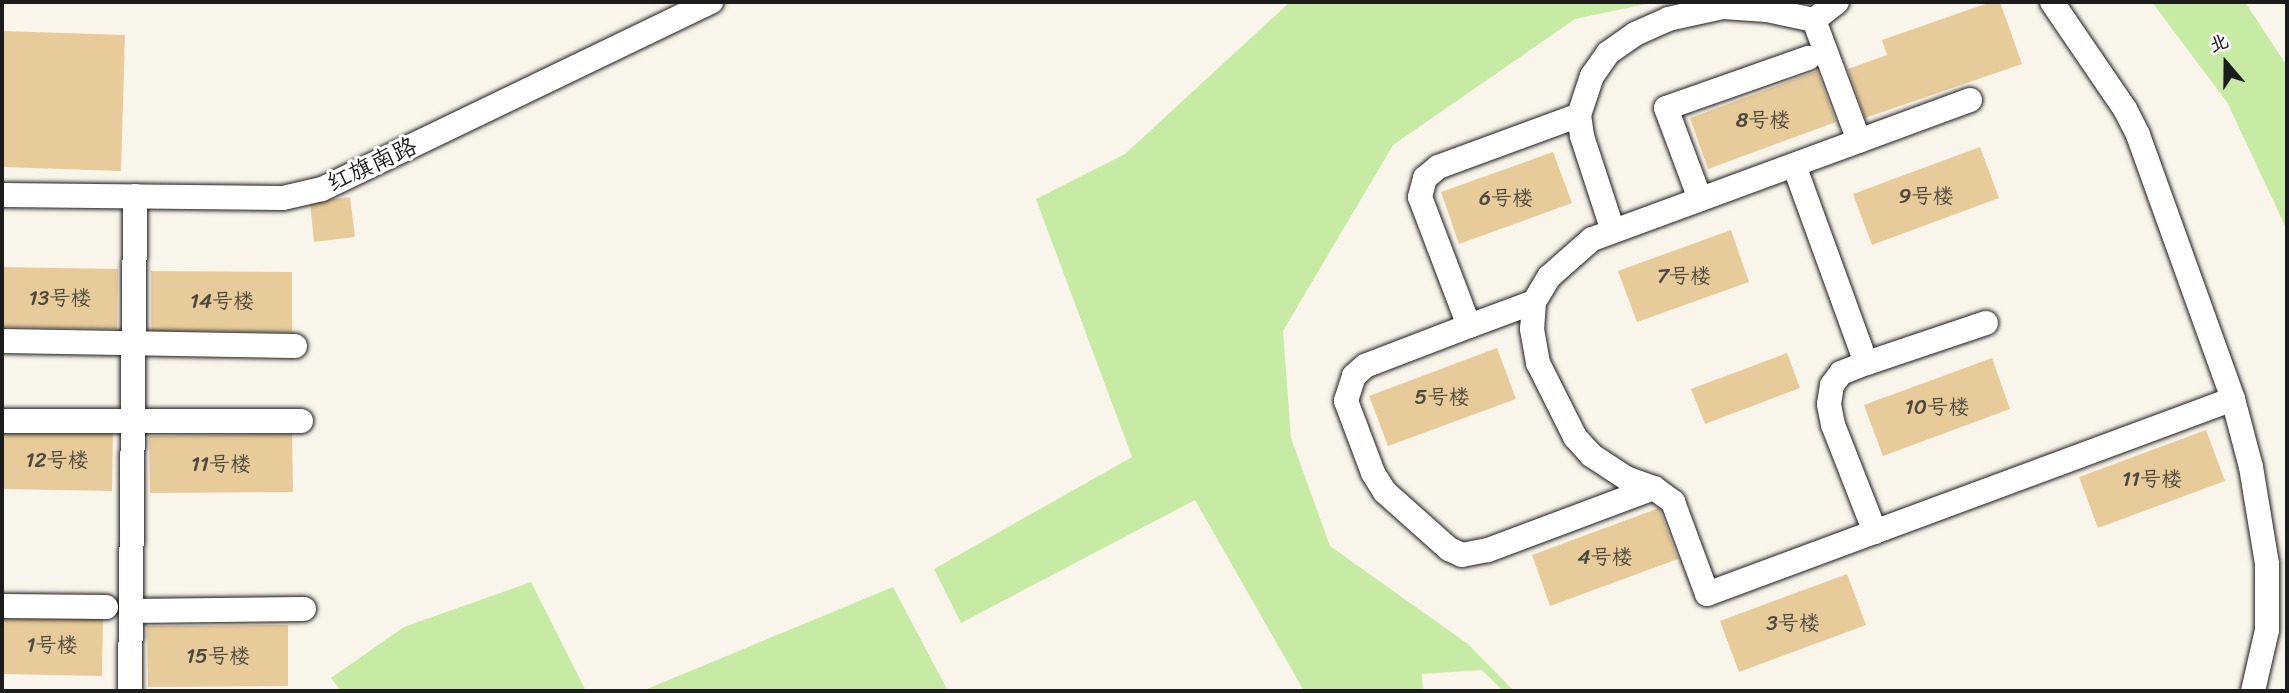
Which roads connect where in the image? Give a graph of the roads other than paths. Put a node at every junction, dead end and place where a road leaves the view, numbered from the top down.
1 (711, 2) edge
2 (1837, 2) edge
3 (2052, 2) edge
4 (1814, 20) junction
5 (1808, 58) dead end
6 (1970, 100) dead end
7 (1579, 115) junction
8 (1859, 141) junction
9 (1794, 164) junction
10 (2, 195) edge
11 (135, 196) junction
12 (1700, 199) junction
13 (1613, 231) junction
14 (1534, 302) junction
15 (1986, 323) dead end
16 (1469, 326) junction
17 (2, 341) edge
18 (134, 343) junction
19 (295, 346) dead end
20 (1866, 363) junction
21 (2233, 400) junction
22 (2, 421) edge
23 (301, 421) dead end
24 (133, 422) junction
25 (1654, 488) junction
26 (1875, 532) junction
27 (2, 606) edge
28 (106, 607) dead end
29 (304, 609) dead end
30 (131, 611) junction
31 (131, 691) edge
32 (2253, 691) edge

1 - 11 street, 红旗南路
2 - 4 street
3 - 21 street
4 - 7 street
4 - 8 street
5 - 12 street
6 - 8 street
7 - 13 street
7 - 16 street
8 - 9 street
9 - 12 street
9 - 20 street
10 - 11 street, 红旗南路
11 - 18 street
12 - 13 street
13 - 14 street
14 - 16 street
14 - 25 street
15 - 20 street
16 - 25 street
17 - 18 street
18 - 19 street
18 - 24 street
20 - 26 street
21 - 26 street
21 - 32 street
22 - 24 street
23 - 24 street
24 - 30 street
25 - 26 street
27 - 28 street
29 - 30 street
30 - 31 street

